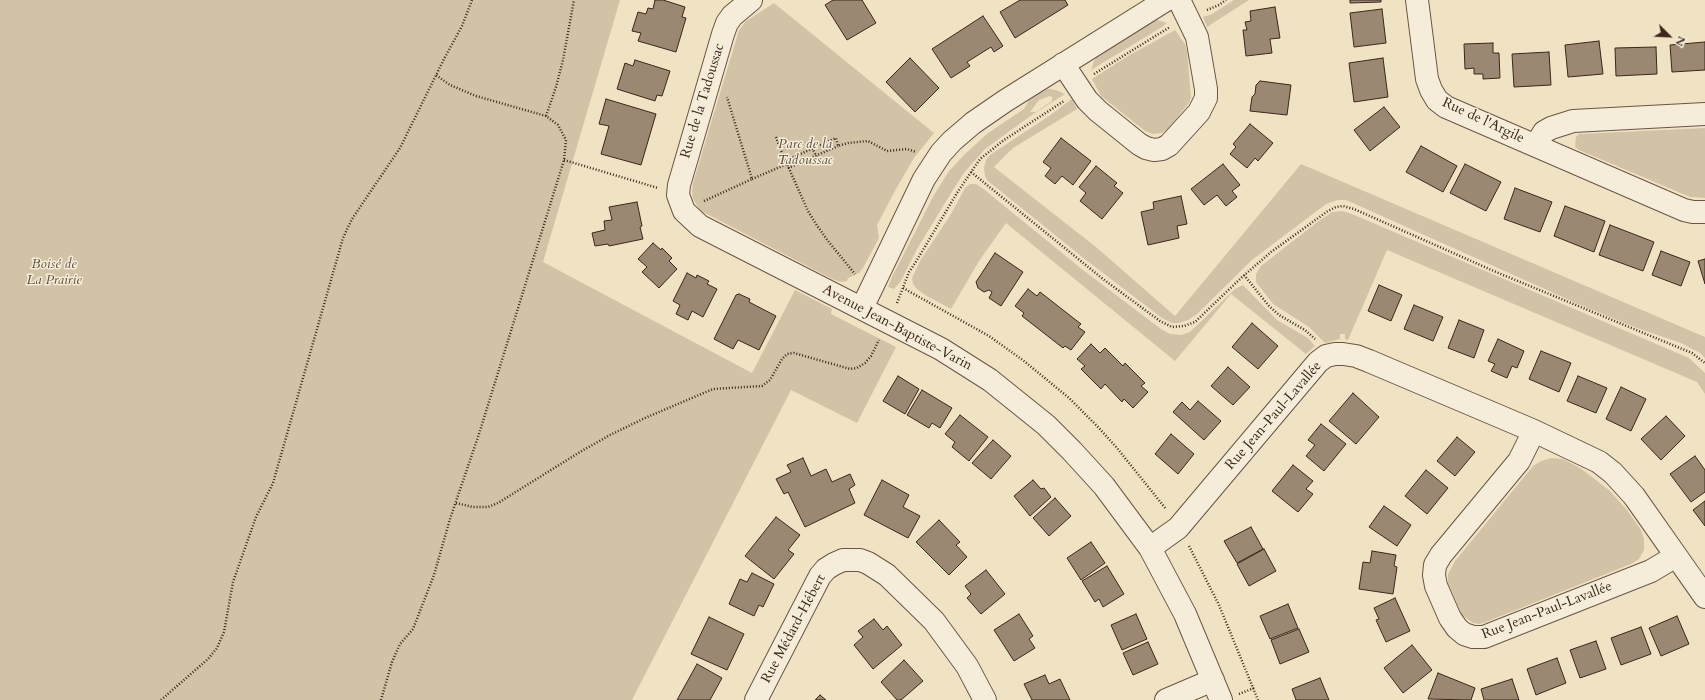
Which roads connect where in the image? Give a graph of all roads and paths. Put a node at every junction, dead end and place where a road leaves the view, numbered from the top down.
1 (472, 0) edge
2 (574, 0) edge
3 (751, 0) edge
4 (1166, 0) edge
5 (1179, 0) edge
6 (1226, 0) edge
7 (1417, 0) edge
8 (1203, 11) dead end
9 (1171, 26) dead end
10 (1064, 64) junction
11 (1092, 75) dead end
12 (436, 76) junction
13 (725, 90) dead end
14 (1069, 98) dead end
15 (1705, 114) edge
16 (546, 116) junction
17 (776, 137) dead end
18 (1536, 145) junction
19 (838, 146) junction
20 (812, 147) junction
21 (919, 154) dead end
22 (817, 157) junction
23 (564, 160) junction
24 (786, 163) junction
25 (788, 168) junction
26 (971, 172) junction
27 (752, 179) junction
28 (664, 190) dead end
29 (703, 201) dead end
30 (684, 211) joint
31 (1705, 212) edge
32 (1244, 275) junction
33 (858, 277) dead end
34 (903, 288) junction
35 (897, 303) dead end
36 (862, 308) junction
37 (881, 337) dead end
38 (1317, 341) dead end
39 (1705, 363) edge
40 (1534, 431) junction
41 (456, 503) junction
42 (1169, 513) dead end
43 (1186, 541) dead end
44 (1150, 548) junction
45 (1676, 556) junction
46 (1705, 597) edge
47 (1213, 680) junction
48 (1254, 688) junction
49 (1230, 697) edge
50 (161, 700) edge
51 (381, 700) edge
52 (756, 700) edge
53 (985, 700) edge
54 (1166, 700) edge
55 (1258, 700) edge

1 - 12 path
2 - 16 path
3 - 30 street, Rue de la Tadoussac
4 - 10 street
5 - 10 street
6 - 8 path
7 - 18 street, Rue de l'Argile
9 - 11 path
10 - 36 street
12 - 16 path
12 - 50 path
13 - 27 path
14 - 26 path
15 - 18 street, Rue de l'Argile
16 - 23 path
17 - 24 path
18 - 31 street, Rue de l'Argile
19 - 20 path
19 - 21 path
19 - 22 path
20 - 22 path
20 - 24 path
22 - 25 path
23 - 28 path
23 - 41 path
24 - 25 path
24 - 27 path
25 - 33 path
26 - 32 path
26 - 34 path
27 - 29 path
30 - 36 street, Avenue Jean-Baptiste-Varin
32 - 38 path
32 - 39 path
34 - 35 path
34 - 42 path
36 - 44 street, Avenue Jean-Baptiste-Varin
37 - 41 path
40 - 44 street, Rue Jean-Paul-Lavallée
40 - 45 street, Rue Jean-Paul-Lavallée
40 - 45 street, Rue Jean-Paul-Lavallée
41 - 51 path
43 - 48 path
44 - 47 street, Avenue Jean-Baptiste-Varin
45 - 46 street, Rue Jean-Paul-Lavallée
47 - 49 street, Avenue Jean-Baptiste-Varin
47 - 54 street
48 - 49 path
48 - 55 path
52 - 53 street, Rue Médard-Hébert

